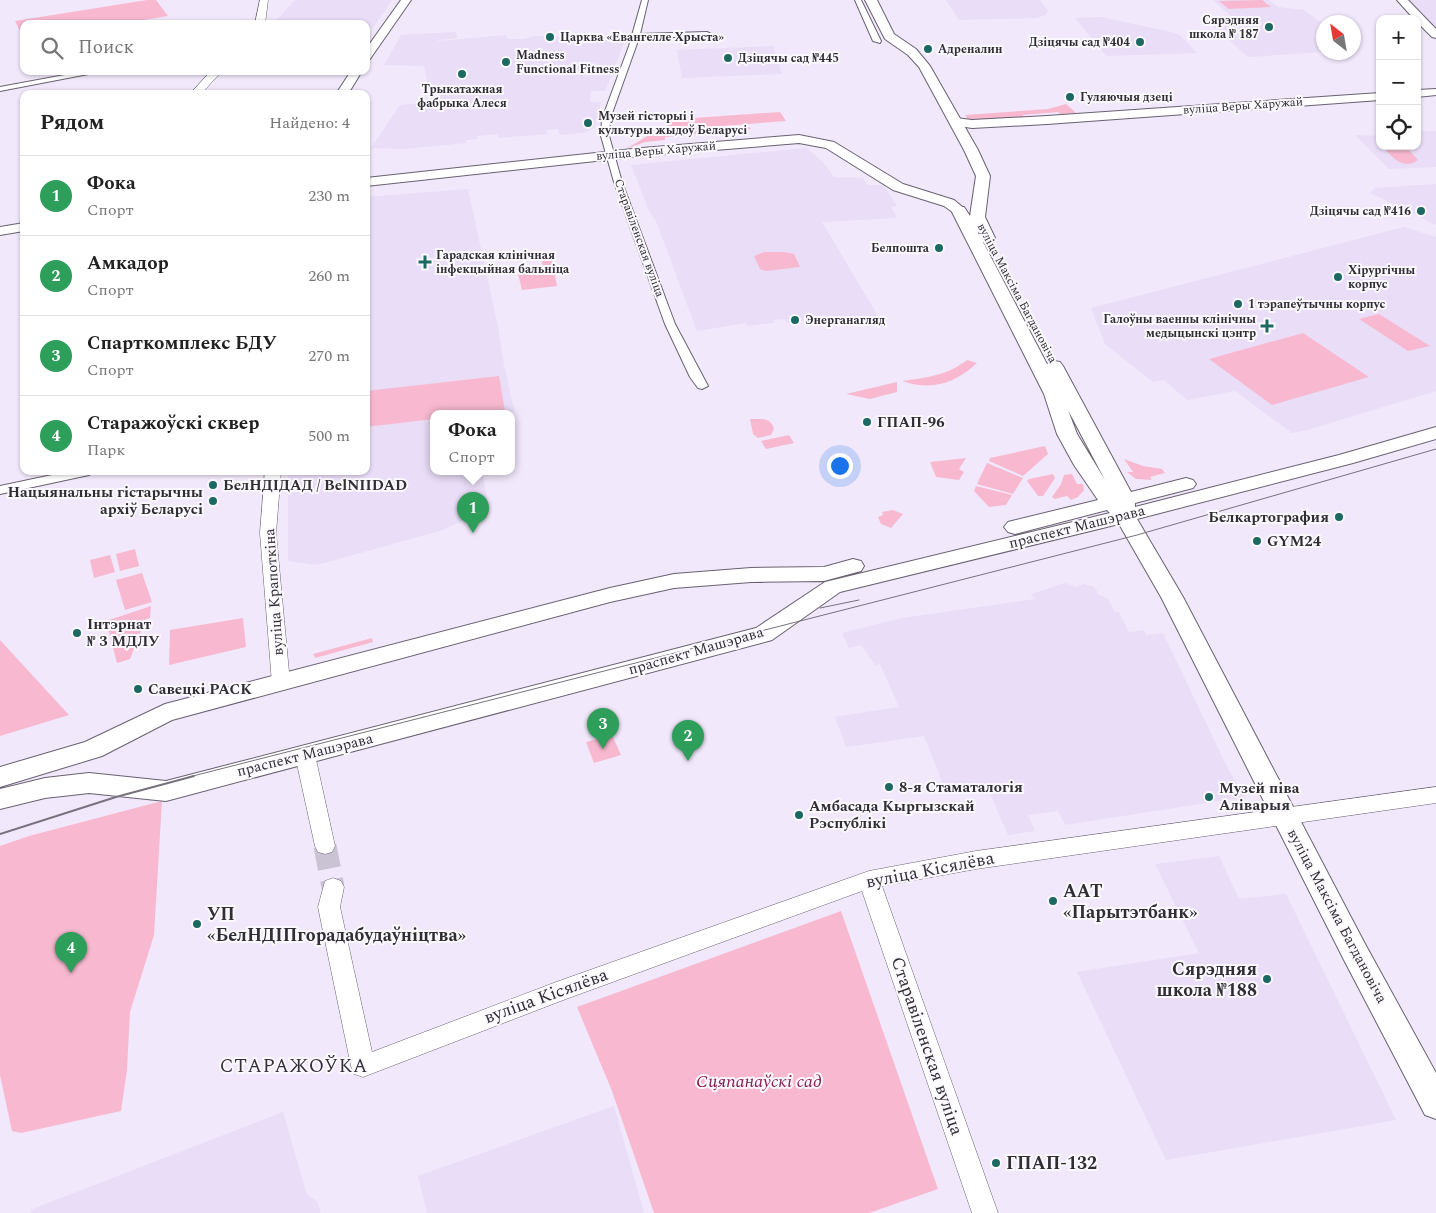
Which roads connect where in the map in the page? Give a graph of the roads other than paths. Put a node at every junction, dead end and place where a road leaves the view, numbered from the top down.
1 (264, 0) edge
2 (406, 0) edge
3 (645, 0) edge
4 (858, 0) edge
5 (870, 0) edge
6 (1396, 0) edge
7 (1402, 0) edge
8 (1409, 15) edge
9 (261, 20) edge
10 (1421, 27) edge
11 (707, 34) dead end
12 (1436, 35) edge
13 (635, 36) junction
14 (877, 41) dead end
15 (1436, 44) edge
16 (370, 51) edge
17 (78, 75) edge
18 (213, 75) edge
19 (354, 75) edge
20 (0, 89) edge
21 (199, 90) edge
22 (345, 90) edge
23 (1436, 92) edge
24 (1421, 94) edge
25 (1376, 96) edge
26 (958, 126) junction
27 (612, 155) junction
28 (370, 182) edge
29 (939, 199) junction
30 (979, 199) junction
31 (959, 210) joint
32 (20, 228) edge
33 (0, 230) edge
34 (1024, 325) junction
35 (702, 386) dead end
36 (1436, 418) edge
37 (1436, 433) edge
38 (1343, 452) junction
39 (1109, 471) junction
40 (70, 475) edge
41 (273, 475) edge
42 (1166, 489) junction
43 (0, 490) edge
44 (1120, 505) junction
45 (837, 578) junction
46 (281, 683) junction
47 (305, 755) junction
48 (0, 777) edge
49 (1436, 795) edge
50 (0, 799) edge
51 (1284, 816) junction
52 (325, 846) tunnel mouth
53 (869, 880) junction
54 (333, 887) tunnel mouth
55 (1436, 1104) edge
56 (985, 1213) edge

1 - 9 street
2 - 16 main road
3 - 13 street, Старавіленская вуліца
4 - 14 street
5 - 26 main road, вуліца Максіма Багдановіча
6 - 8 main road
7 - 12 main road
10 - 15 main road
11 - 13 street
13 - 27 street, Старавіленская вуліца
17 - 20 street
18 - 21 street
19 - 22 main road
23 - 24 main road
25 - 26 main road, вуліца Веры Харужай
26 - 30 main road, вуліца Максіма Багдановіча
27 - 28 main road, вуліца Веры Харужай
27 - 29 main road, вуліца Веры Харужай
27 - 35 street, Старавіленская вуліца
29 - 30 main road
29 - 31 main road, вуліца Веры Харужай
30 - 34 main road, вуліца Максіма Багдановіча
31 - 34 main road, вуліца Максіма Багдановіча
32 - 33 main road
34 - 39 main road, вуліца Максіма Багдановіча
34 - 44 main road, вуліца Максіма Багдановіча
36 - 38 main road, праспект Машэрава
37 - 38 main road, праспект Машэрава
38 - 42 main road, праспект Машэрава
38 - 44 main road, праспект Машэрава
39 - 42 main road
39 - 44 main road, вуліца Максіма Багдановіча
40 - 43 street
41 - 46 street, вуліца Крапоткіна
42 - 44 main road, праспект Машэрава
44 - 45 main road, праспект Машэрава
44 - 51 main road, вуліца Максіма Багдановіча
45 - 46 main road, праспект Машэрава
45 - 47 main road, праспект Машэрава
46 - 48 main road, праспект Машэрава
47 - 50 main road, праспект Машэрава
47 - 52 street
49 - 51 street, вуліца Кісялёва
51 - 53 street, вуліца Кісялёва
51 - 55 main road, вуліца Максіма Багдановіча
53 - 54 street, вуліца Кісялёва
53 - 56 street, Старавіленская вуліца

